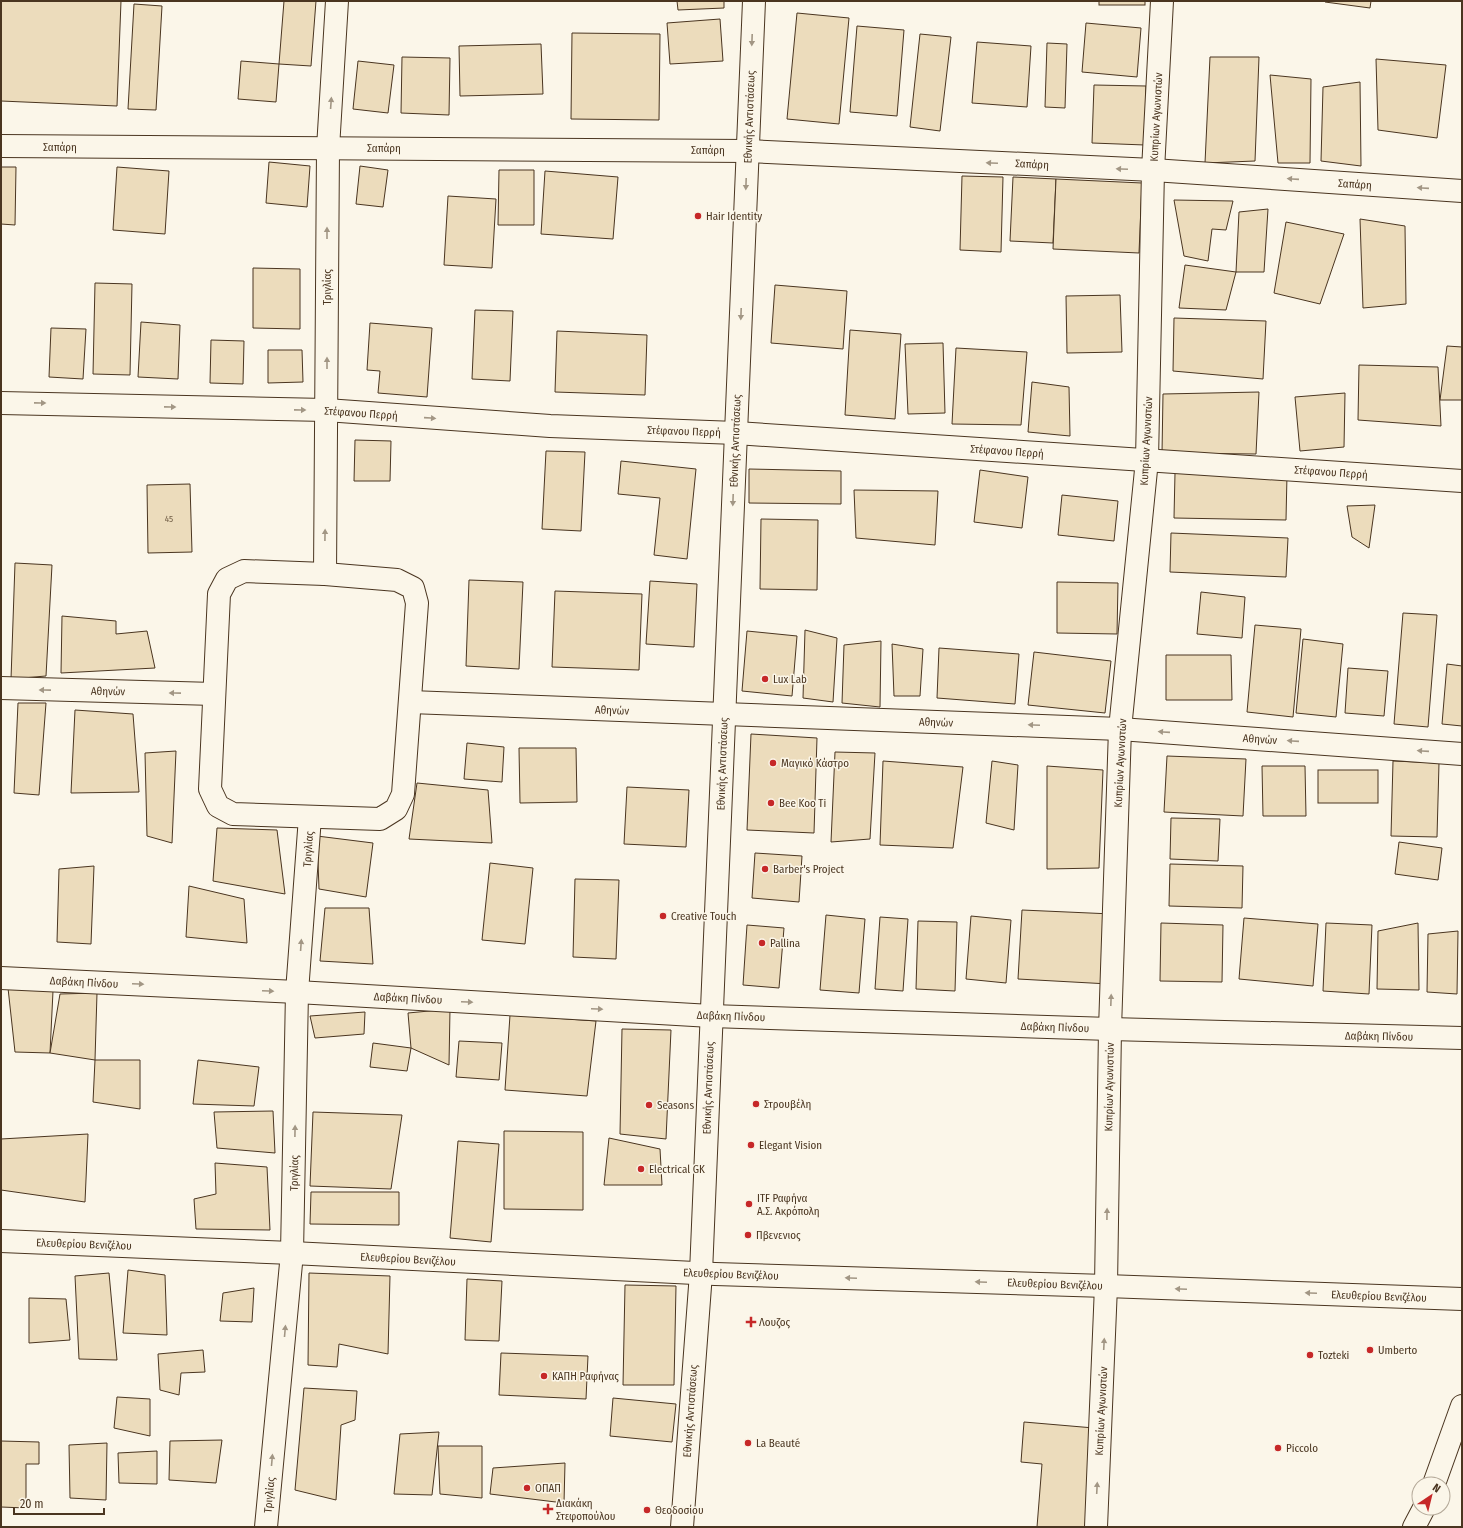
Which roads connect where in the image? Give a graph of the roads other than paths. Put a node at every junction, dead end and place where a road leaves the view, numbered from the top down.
1 (337, 1) edge
2 (754, 1) edge
3 (1162, 1) edge
4 (1, 146) edge
5 (328, 148) junction
6 (748, 150) junction
7 (1153, 170) junction
8 (1462, 191) edge
9 (1, 403) edge
10 (326, 410) junction
11 (736, 434) junction
12 (1147, 460) junction
13 (1462, 481) edge
14 (325, 574) junction
15 (1, 688) edge
16 (214, 694) junction
17 (410, 702) junction
18 (724, 714) junction
19 (1120, 729) junction
20 (1462, 754) edge
21 (310, 817) junction
22 (1, 978) edge
23 (297, 992) junction
24 (711, 1016) junction
25 (1110, 1029) junction
26 (1462, 1038) edge
27 (1, 1241) edge
28 (292, 1253) junction
29 (701, 1274) junction
30 (1106, 1286) junction
31 (1462, 1299) edge
32 (1462, 1406) edge
33 (1437, 1476) edge
34 (1420, 1516) edge
35 (266, 1527) edge
36 (682, 1527) edge
37 (1096, 1527) edge
38 (1414, 1527) edge

5 -> 1 street, Τριγλίας
2 -> 6 street, Εθνικής Αντιστάσεως
3 - 7 street, Κυπρίων Αγωνιστών
4 - 5 street, Σαπάρη
5 - 6 street, Σαπάρη
10 -> 5 street, Τριγλίας
7 -> 6 street, Σαπάρη
6 -> 11 street, Εθνικής Αντιστάσεως
8 -> 7 street, Σαπάρη
7 - 12 street, Κυπρίων Αγωνιστών
9 -> 10 street, Στέφανου Περρή
10 -> 11 street, Στέφανου Περρή
14 -> 10 street, Τριγλίας
11 - 12 street, Στέφανου Περρή
11 -> 18 street, Εθνικής Αντιστάσεως
12 - 13 street, Στέφανου Περρή
12 - 19 street, Κυπρίων Αγωνιστών
14 - 16 street
14 - 17 street
16 -> 15 street, Αθηνών
16 - 21 street
17 - 18 street, Αθηνών
17 - 21 street
19 -> 18 street, Αθηνών
18 - 24 street, Εθνικής Αντιστάσεως
20 -> 19 street, Αθηνών
25 -> 19 street, Κυπρίων Αγωνιστών
23 -> 21 street, Τριγλίας
22 -> 23 street, Δαβάκη Πίνδου
23 -> 24 street, Δαβάκη Πίνδου
28 -> 23 street, Τριγλίας
24 - 25 street, Δαβάκη Πίνδου
24 - 29 street, Εθνικής Αντιστάσεως
25 - 26 street, Δαβάκη Πίνδου
30 -> 25 street, Κυπρίων Αγωνιστών
27 - 28 street, Ελευθερίου Βενιζέλου
28 - 29 street, Ελευθερίου Βενιζέλου
35 -> 28 street, Τριγλίας
30 -> 29 street, Ελευθερίου Βενιζέλου
29 - 36 street, Εθνικής Αντιστάσεως
31 -> 30 street, Ελευθερίου Βενιζέλου
37 -> 30 street, Κυπρίων Αγωνιστών
32 - 33 street
34 - 38 street

